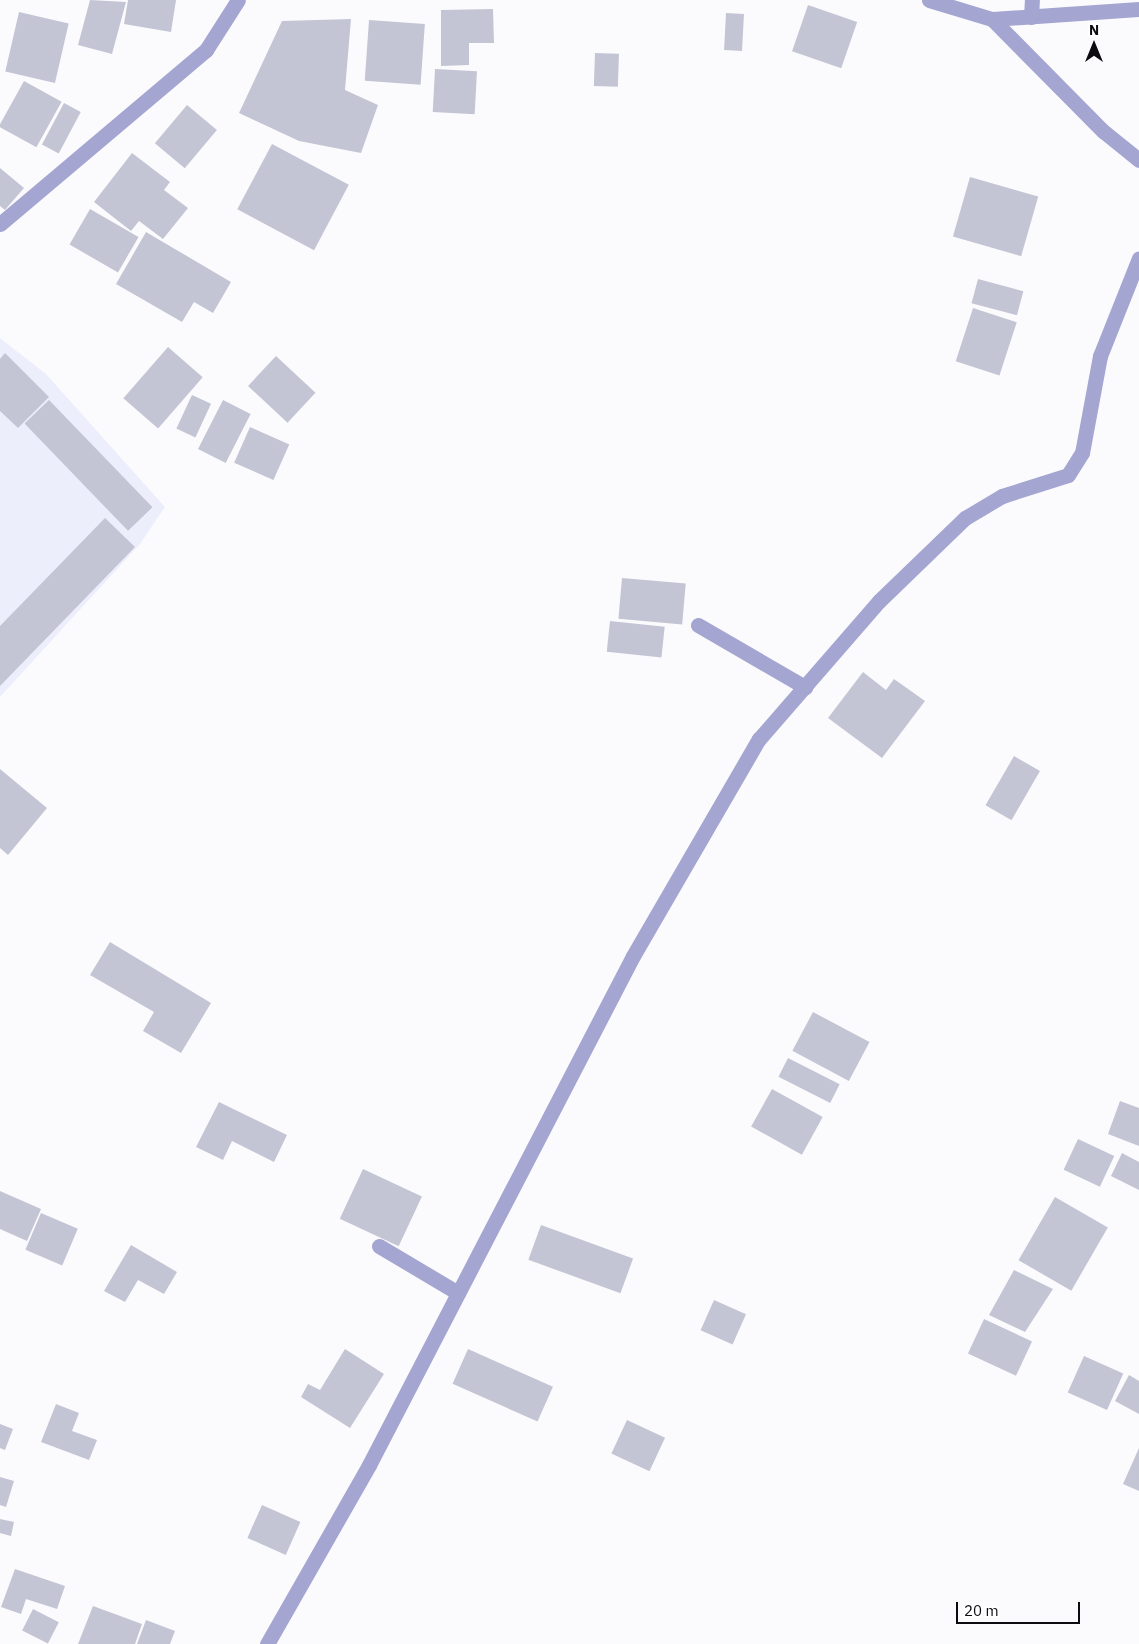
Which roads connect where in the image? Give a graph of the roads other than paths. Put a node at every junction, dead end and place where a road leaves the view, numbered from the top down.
1 (238, 0) edge
2 (929, 0) edge
3 (1032, 0) edge
4 (1139, 10) edge
5 (1031, 17) junction
6 (992, 19) junction
7 (1139, 160) edge
8 (0, 224) edge
9 (1139, 258) edge
10 (698, 625) dead end
11 (805, 687) junction
12 (379, 1246) dead end
13 (458, 1294) junction
14 (267, 1644) edge

1 - 8 street
2 - 6 street
3 - 5 street
4 - 5 street
5 - 6 street
6 - 7 street
9 - 11 street
10 - 11 street
11 - 13 street
12 - 13 street
13 - 14 street

